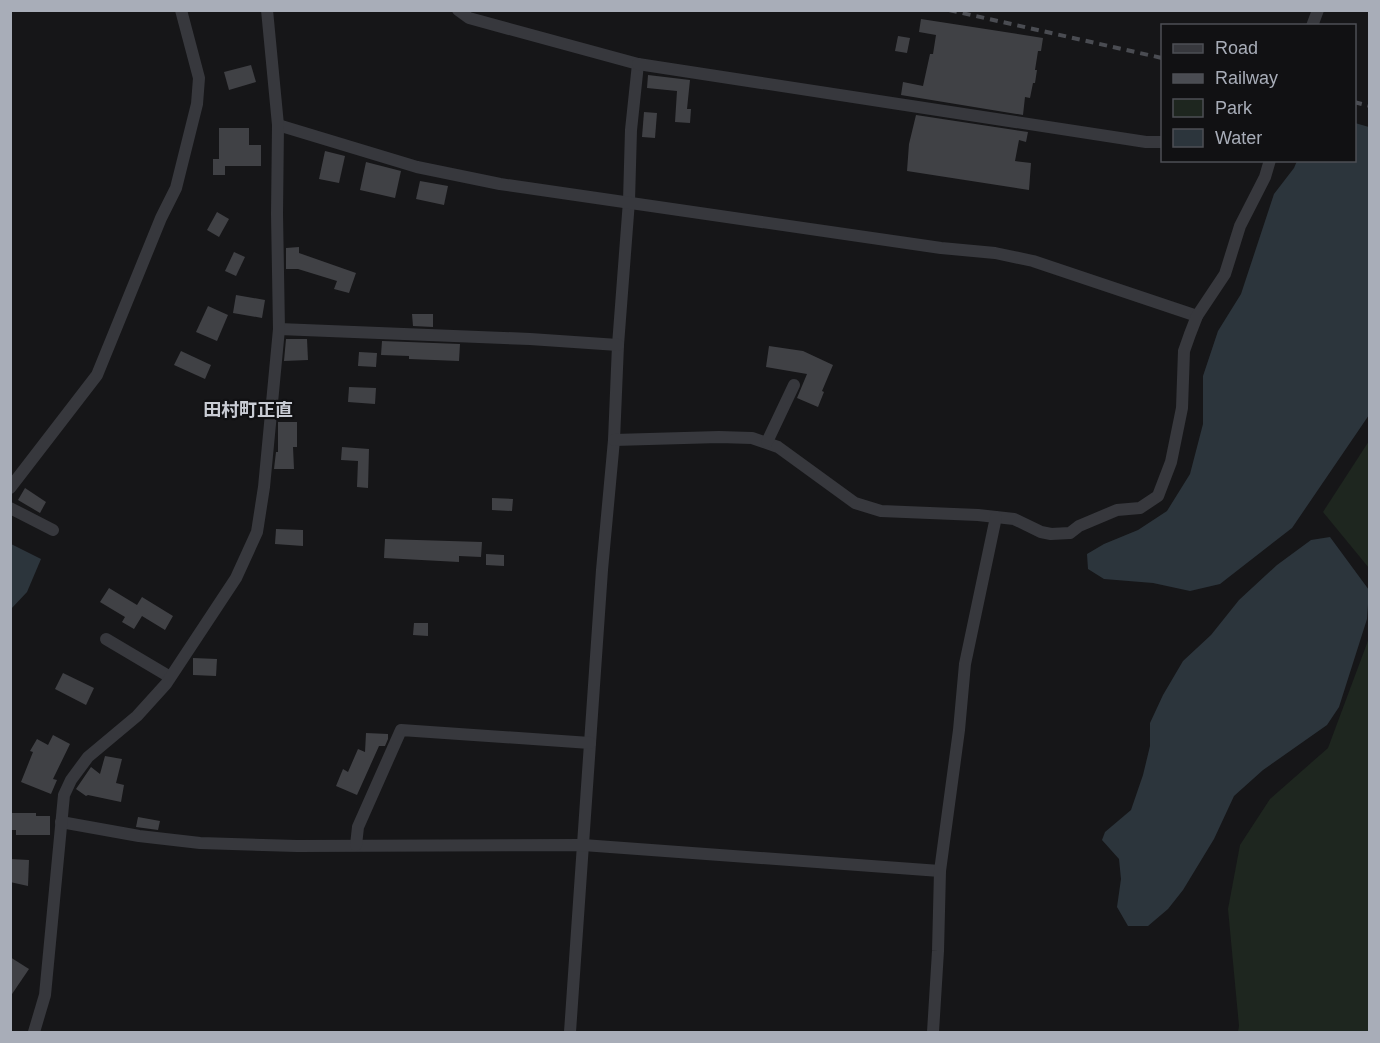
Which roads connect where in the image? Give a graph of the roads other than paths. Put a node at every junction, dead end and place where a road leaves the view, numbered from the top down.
1 (181, 10) edge
2 (267, 10) edge
3 (458, 10) edge
4 (638, 64) junction
5 (278, 125) junction
6 (1161, 142) edge
7 (1269, 162) edge
8 (629, 201) junction
9 (1197, 316) junction
10 (279, 329) junction
11 (618, 345) junction
12 (794, 385) dead end
13 (614, 440) junction
14 (767, 442) junction
15 (10, 488) edge
16 (10, 508) edge
17 (996, 517) junction
18 (53, 530) dead end
19 (106, 639) dead end
20 (170, 677) junction
21 (590, 743) junction
22 (60, 822) junction
23 (356, 845) junction
24 (583, 845) junction
25 (940, 871) junction
26 (34, 1032) edge
27 (570, 1032) edge
28 (933, 1032) edge

1 - 15 street
2 - 5 street
3 - 4 street
4 - 6 street
4 - 8 street
5 - 8 street
5 - 10 street
7 - 9 street
8 - 9 street
8 - 11 street
9 - 17 street
10 - 11 street
10 - 20 street
11 - 13 street
12 - 14 street
13 - 14 street
13 - 21 street
14 - 17 street
16 - 18 street
17 - 25 street
19 - 20 street
20 - 22 street
21 - 23 street
21 - 24 street
22 - 23 street
22 - 26 street
23 - 24 street
24 - 25 street
24 - 27 street
25 - 28 street

